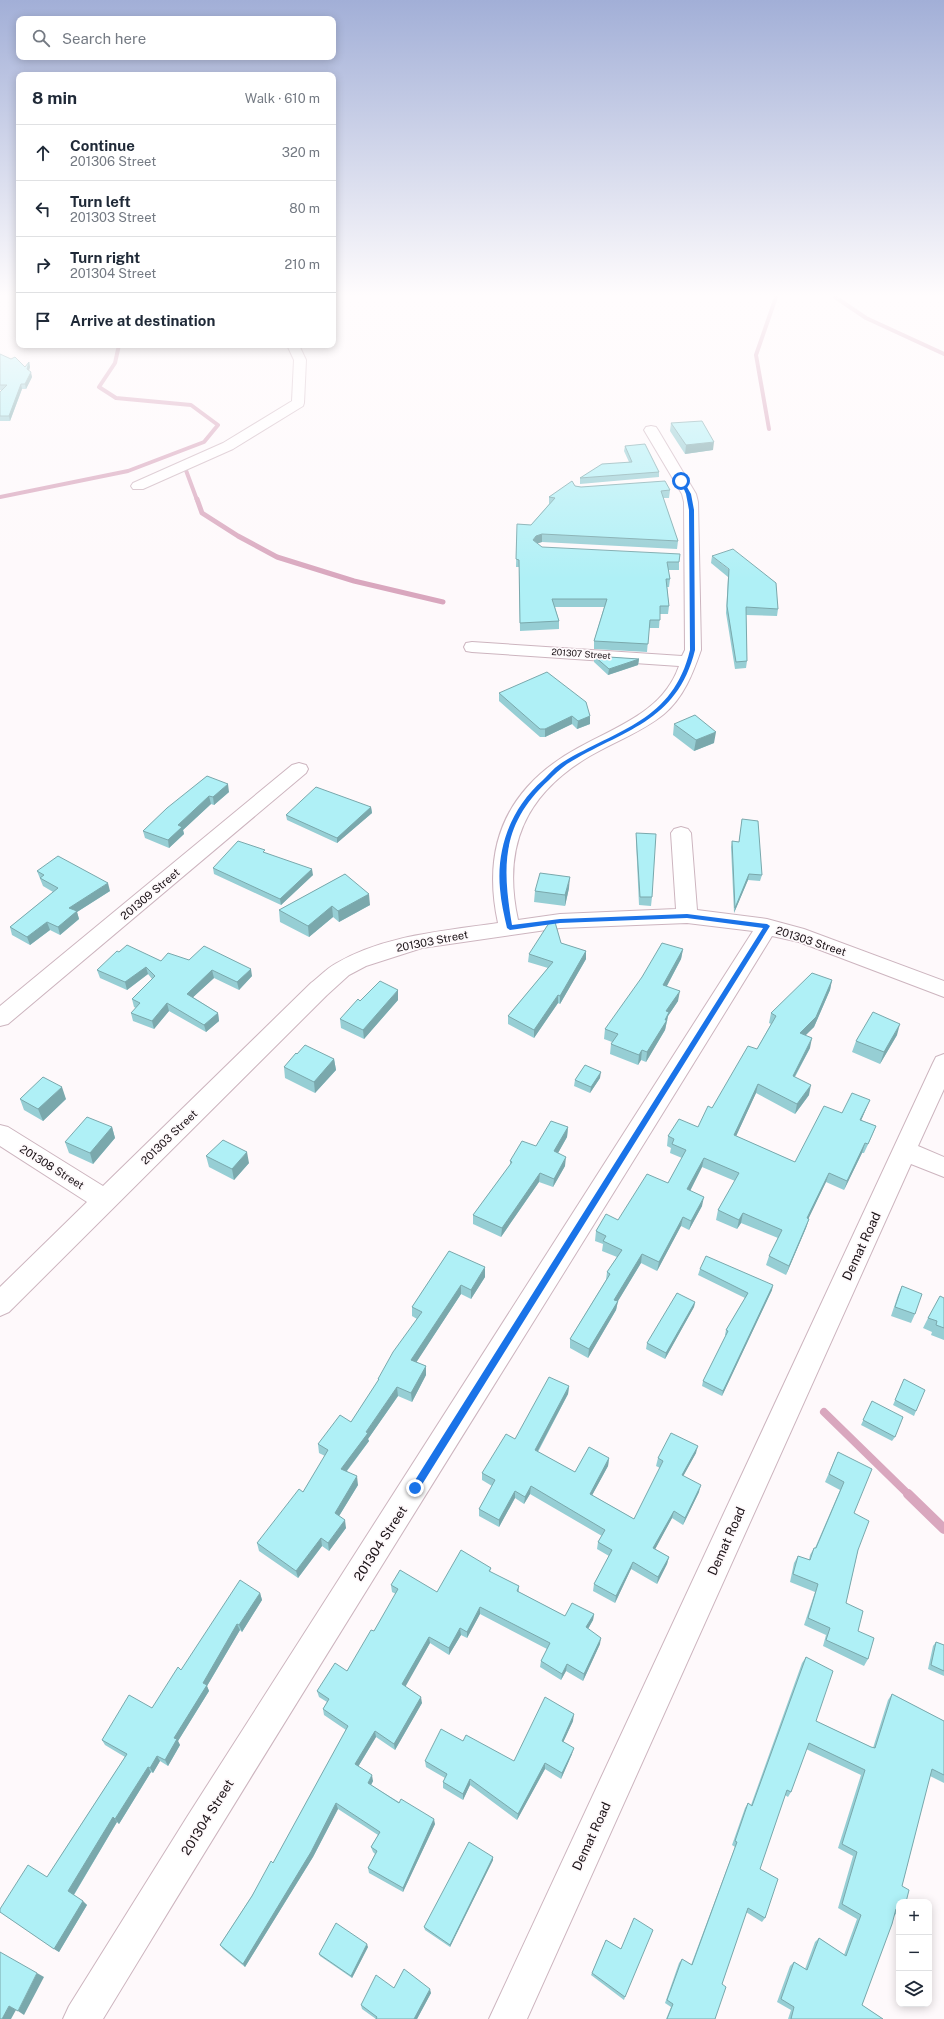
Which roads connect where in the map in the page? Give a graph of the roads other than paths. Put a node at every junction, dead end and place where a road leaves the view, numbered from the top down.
1 (299, 391) edge
2 (651, 430) dead end
3 (138, 486) dead end
4 (472, 647) dead end
5 (690, 662) junction
6 (300, 769) dead end
7 (681, 833) dead end
8 (687, 916) junction
9 (767, 926) junction
10 (510, 928) junction
11 (944, 989) edge
12 (0, 1018) edge
13 (944, 1063) edge
14 (0, 1134) edge
15 (904, 1151) junction
16 (944, 1167) edge
17 (105, 1200) junction
18 (0, 1304) edge
19 (82, 2019) edge
20 (508, 2019) edge

1 - 3 street
2 - 5 street
4 - 5 street, 201307 Street
5 - 10 street
6 - 12 street, 201309 Street
7 - 8 street
8 - 9 street, 201303 Street
8 - 10 street, 201303 Street
9 - 11 street, 201303 Street
9 - 19 street, 201304 Street
10 - 17 street, 201303 Street
13 - 15 street, Demat Road
14 - 17 street, 201308 Street
15 - 16 street
15 - 20 street, Demat Road
17 - 18 street, 201303 Street

